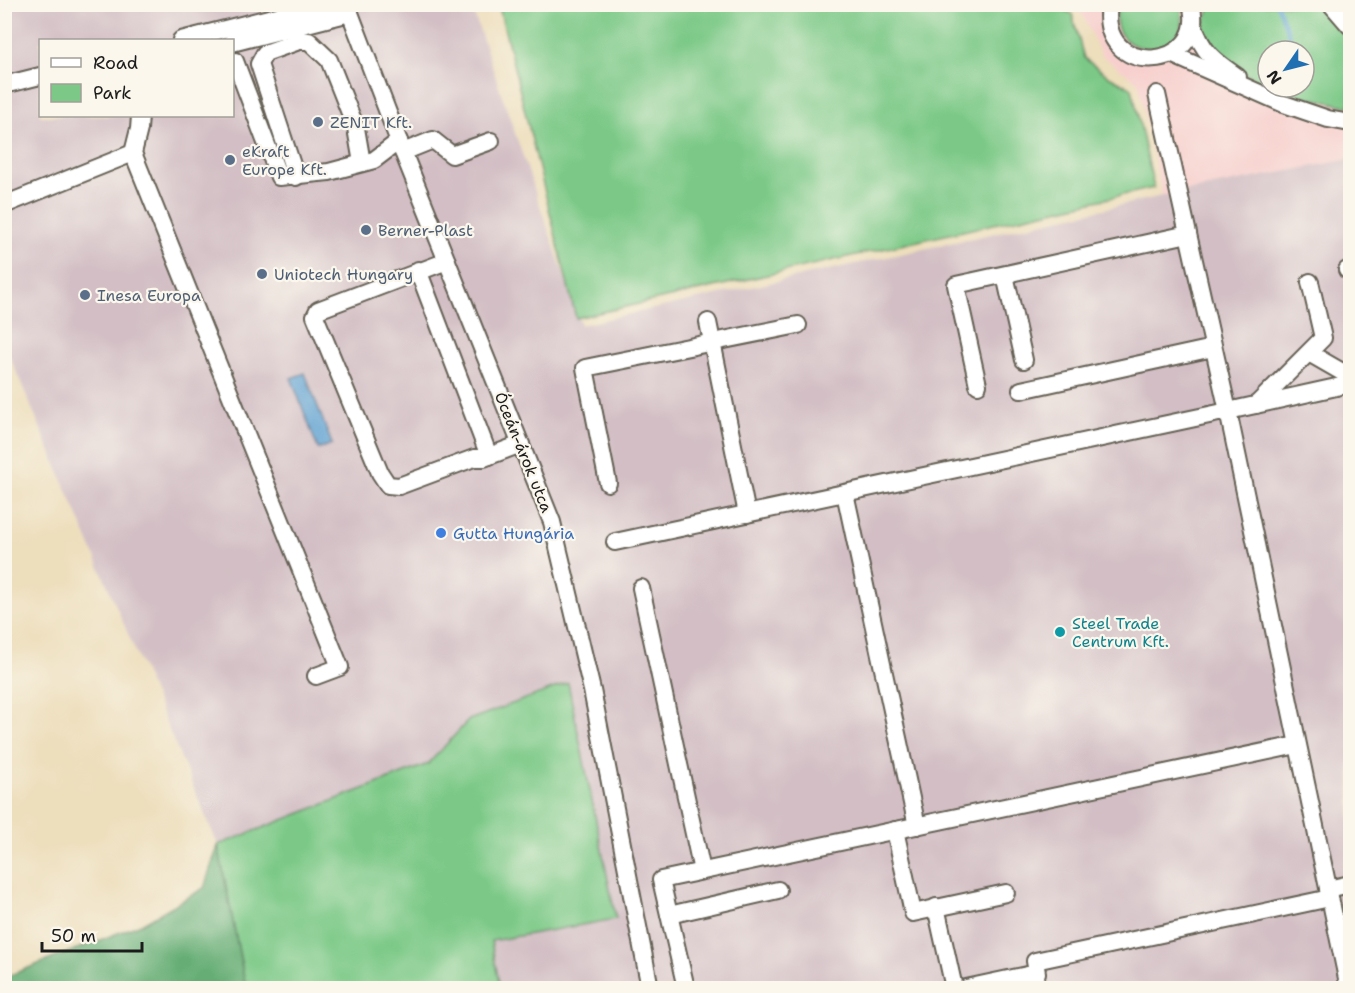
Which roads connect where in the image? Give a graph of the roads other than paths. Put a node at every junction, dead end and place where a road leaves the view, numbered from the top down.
1 (325, 4) edge
2 (1331, 4) edge
3 (350, 9) edge
4 (1105, 9) edge
5 (1195, 12) edge
6 (1350, 26) edge
7 (186, 39) edge
8 (234, 42) edge
9 (1171, 54) junction
10 (234, 61) edge
11 (39, 76) edge
12 (4, 85) edge
13 (1256, 90) edge
14 (1256, 92) edge
15 (1157, 94) dead end
16 (1274, 99) edge
17 (140, 117) edge
18 (1350, 123) edge
19 (491, 141) dead end
20 (401, 147) junction
21 (133, 153) junction
22 (362, 164) junction
23 (296, 177) junction
24 (4, 205) edge
25 (1188, 234) junction
26 (447, 261) junction
27 (418, 270) junction
28 (1005, 274) junction
29 (1310, 282) dead end
30 (708, 322) dead end
31 (798, 325) dead end
32 (712, 342) junction
33 (1213, 348) junction
34 (1309, 352) junction
35 (1024, 360) dead end
36 (1350, 370) edge
37 (1350, 384) edge
38 (978, 386) dead end
39 (1021, 390) dead end
40 (1256, 405) junction
41 (1228, 411) junction
42 (520, 444) junction
43 (489, 456) junction
44 (608, 483) dead end
45 (845, 493) junction
46 (747, 514) junction
47 (615, 542) dead end
48 (641, 588) dead end
49 (316, 676) dead end
50 (1297, 745) junction
51 (917, 826) junction
52 (895, 830) junction
53 (702, 871) junction
54 (1350, 884) edge
55 (778, 890) dead end
56 (1006, 893) dead end
57 (1329, 894) junction
58 (936, 907) junction
59 (669, 915) junction
60 (1345, 947) edge
61 (650, 988) edge
62 (686, 988) edge
63 (954, 988) edge
64 (966, 988) edge
65 (1349, 988) edge

1 - 7 street
2 - 6 street
3 - 8 street
3 - 20 street, Óceán-árok utca
4 - 9 street
5 - 9 street
5 - 13 street
9 - 14 street
10 - 23 street
11 - 12 street
15 - 25 street
16 - 18 street
17 - 21 street
19 - 20 street
20 - 22 street
20 - 26 street, Óceán-árok utca
21 - 24 street
21 - 49 street
22 - 23 street
22 - 23 street
25 - 28 street
25 - 33 street
26 - 27 street
26 - 42 street, Óceán-árok utca
27 - 43 street
27 - 43 street
28 - 35 street
28 - 38 street
29 - 34 street
30 - 32 street
31 - 32 street
32 - 44 street
32 - 46 street
33 - 39 street
33 - 41 street
34 - 36 street
34 - 40 street
37 - 40 street
40 - 41 street
41 - 45 street
41 - 50 street
42 - 43 street
42 - 61 street, Óceán-árok utca
45 - 46 street
45 - 51 street
46 - 47 street
48 - 53 street
50 - 51 street
50 - 57 street
51 - 52 street
52 - 53 street
52 - 58 street
53 - 59 street
54 - 57 street
55 - 59 street
56 - 58 street
57 - 60 street
57 - 64 street
58 - 63 street
59 - 62 street
60 - 65 street

